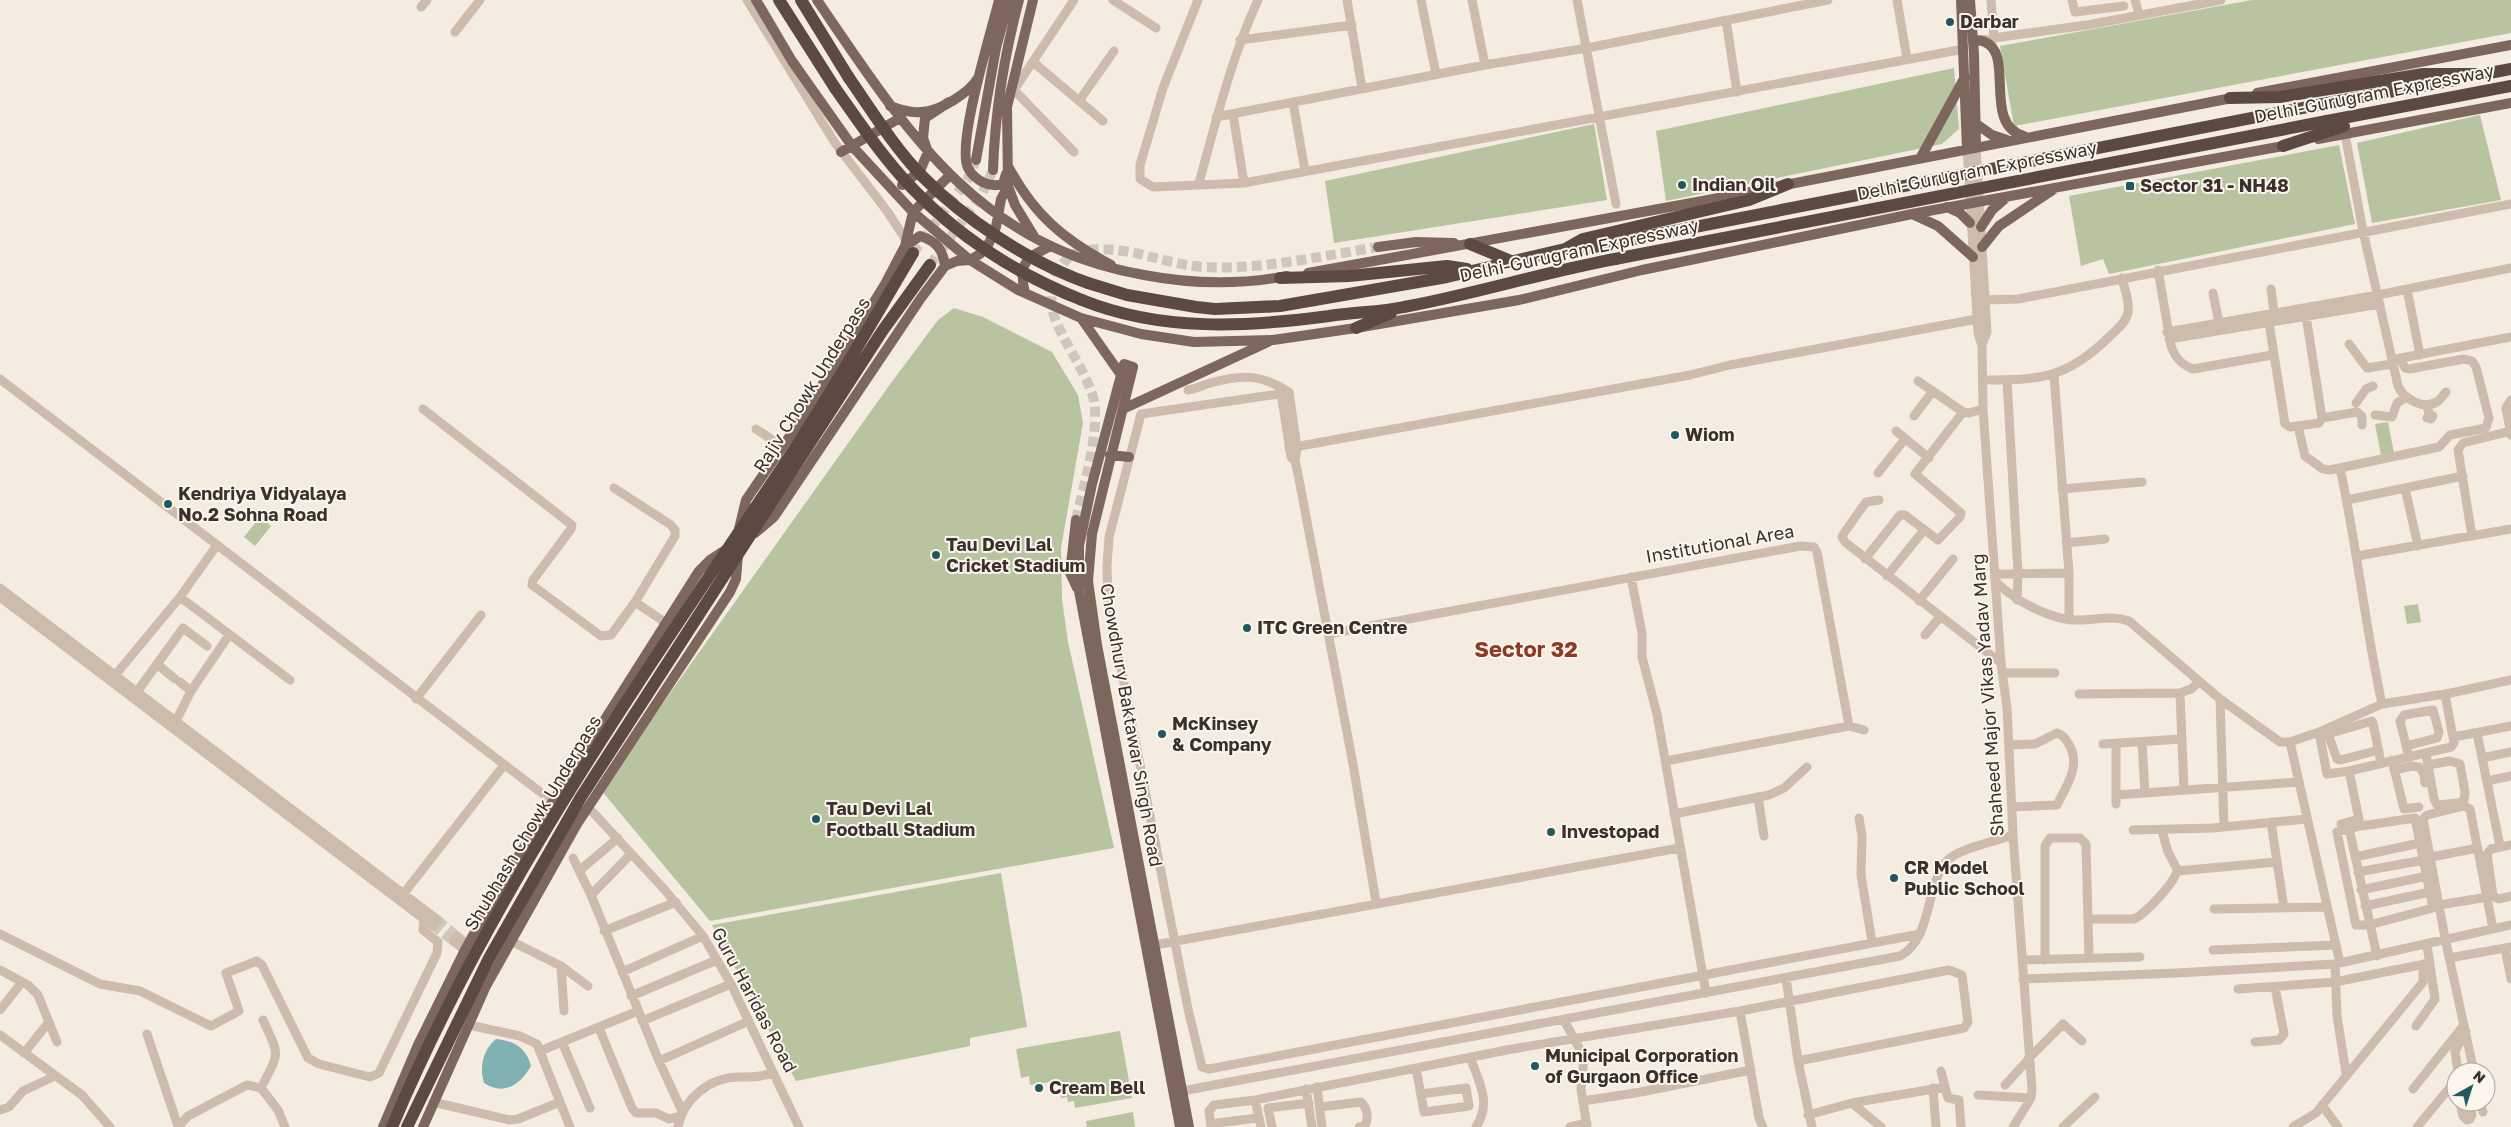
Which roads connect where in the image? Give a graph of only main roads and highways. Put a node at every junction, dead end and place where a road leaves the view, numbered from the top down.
1 (756, 0) edge
2 (779, 0) edge
3 (801, 0) edge
4 (817, 0) edge
5 (999, 0) edge
6 (1009, 0) edge
7 (1018, 0) edge
8 (1033, 0) edge
9 (1961, 0) edge
10 (1970, 0) edge
11 (1974, 40) junction
12 (2511, 44) edge
13 (2511, 69) edge
14 (980, 73) junction
15 (2486, 74) junction
16 (1965, 77) junction
17 (2511, 86) edge
18 (2230, 98) junction
19 (950, 102) junction
20 (2511, 103) edge
21 (889, 106) junction
22 (2380, 110) junction
23 (900, 118) junction
24 (1971, 124) junction
25 (2026, 137) junction
26 (2007, 140) junction
27 (852, 146) junction
28 (2283, 146) junction
29 (1972, 147) junction
30 (1949, 151) junction
31 (841, 152) road end
32 (928, 152) junction
33 (1921, 156) junction
34 (976, 160) tunnel mouth
35 (1007, 167) junction
36 (994, 170) tunnel mouth
37 (950, 175) junction
38 (1788, 184) junction
39 (1008, 186) junction
40 (891, 187) junction
41 (2057, 187) junction
42 (2007, 196) junction
43 (1947, 207) junction
44 (913, 212) junction
45 (1912, 214) junction
46 (997, 215) junction
47 (1970, 223) road end
48 (1981, 228) road end
49 (1035, 238) junction
50 (1470, 244) junction
51 (908, 246) junction
52 (1051, 246) junction
53 (1378, 247) tunnel mouth
54 (1982, 247) road end
55 (1565, 249) junction
56 (1973, 257) road end
57 (970, 260) junction
58 (1511, 261) junction
59 (930, 265) tunnel mouth
60 (945, 266) junction
61 (1471, 269) junction
62 (1124, 272) junction
63 (1280, 278) junction
64 (1025, 293) junction
65 (1403, 307) junction
66 (1081, 318) junction
67 (1356, 328) junction
68 (1273, 340) junction
69 (1121, 374) junction
70 (1123, 409) junction
71 (1110, 455) junction
72 (1129, 457) road end
73 (1076, 520) tunnel mouth
74 (742, 537) junction
75 (733, 552) junction
76 (1079, 591) junction
77 (383, 1127) edge
78 (392, 1127) edge
79 (407, 1127) edge
80 (422, 1127) edge
81 (1180, 1127) edge
82 (1189, 1127) edge

1 - 27 main road
2 - 65 highway, Delhi-Gurugram Expressway, bridge
3 - 61 highway, Delhi-Gurugram Expressway, bridge
4 - 21 main road
5 - 14 main road
6 - 34 main road
7 - 36 main road
8 - 35 main road
9 - 16 main road, Shaheed Major Vikas Yadav Marg
10 - 11 main road, Shaheed Major Vikas Yadav Marg
11 - 24 main road, Shaheed Major Vikas Yadav Marg
11 - 25 main road
12 - 18 main road
13 - 15 highway, Delhi-Gurugram Expressway
14 - 19 main road
14 - 35 main road
15 - 18 highway
15 - 55 highway, Delhi-Gurugram Expressway, bridge
16 - 24 main road, Shaheed Major Vikas Yadav Marg
16 - 33 main road
17 - 22 highway, Delhi-Gurugram Expressway
18 - 25 main road
19 - 21 main road
19 - 32 main road
20 - 28 main road
21 - 23 main road
22 - 28 highway
22 - 65 highway, Delhi-Gurugram Expressway, bridge
23 - 27 main road
23 - 32 main road
24 - 26 main road
24 - 29 main road, Shaheed Major Vikas Yadav Marg
24 - 30 main road
25 - 26 main road
26 - 29 main road
27 - 31 main road
27 - 40 main road
28 - 41 main road
29 - 30 main road
30 - 33 main road
32 - 37 main road
32 - 40 main road
33 - 38 main road
35 - 39 main road
35 - 62 main road
37 - 44 main road
37 - 46 main road
38 - 50 main road
38 - 55 highway
39 - 46 main road
39 - 49 main road
40 - 44 main road
41 - 42 main road
41 - 54 main road
42 - 43 main road
42 - 48 main road
43 - 45 main road
43 - 47 main road
44 - 51 main road
44 - 57 main road
45 - 56 main road
45 - 67 main road
46 - 49 main road
46 - 57 main road
49 - 52 main road
50 - 53 main road
50 - 58 highway
50 - 63 main road
51 - 60 main road
51 - 74 highway, Rajiv Chowk Underpass
51 - 74 main road
52 - 62 main road
52 - 64 main road
55 - 58 highway, Delhi-Gurugram Expressway
57 - 60 main road
57 - 64 main road
58 - 61 highway, Delhi-Gurugram Expressway
59 - 74 highway, Rajiv Chowk Underpass
60 - 74 main road
61 - 63 highway
62 - 63 main road
64 - 66 main road
65 - 67 highway
66 - 68 main road
66 - 69 main road
67 - 68 main road
68 - 70 main road
69 - 70 main road, Chowdhury Baktawar Singh Road
69 - 76 main road, Chowdhury Baktawar Singh Road
70 - 71 main road, Chowdhury Baktawar Singh Road
71 - 72 main road
71 - 82 main road, Chowdhury Baktawar Singh Road
73 - 76 main road
74 - 75 highway
75 - 77 main road
75 - 78 highway, Shubhash Chowk Underpass
75 - 79 highway, Shubhash Chowk Underpass
75 - 80 main road
76 - 81 main road, Chowdhury Baktawar Singh Road

